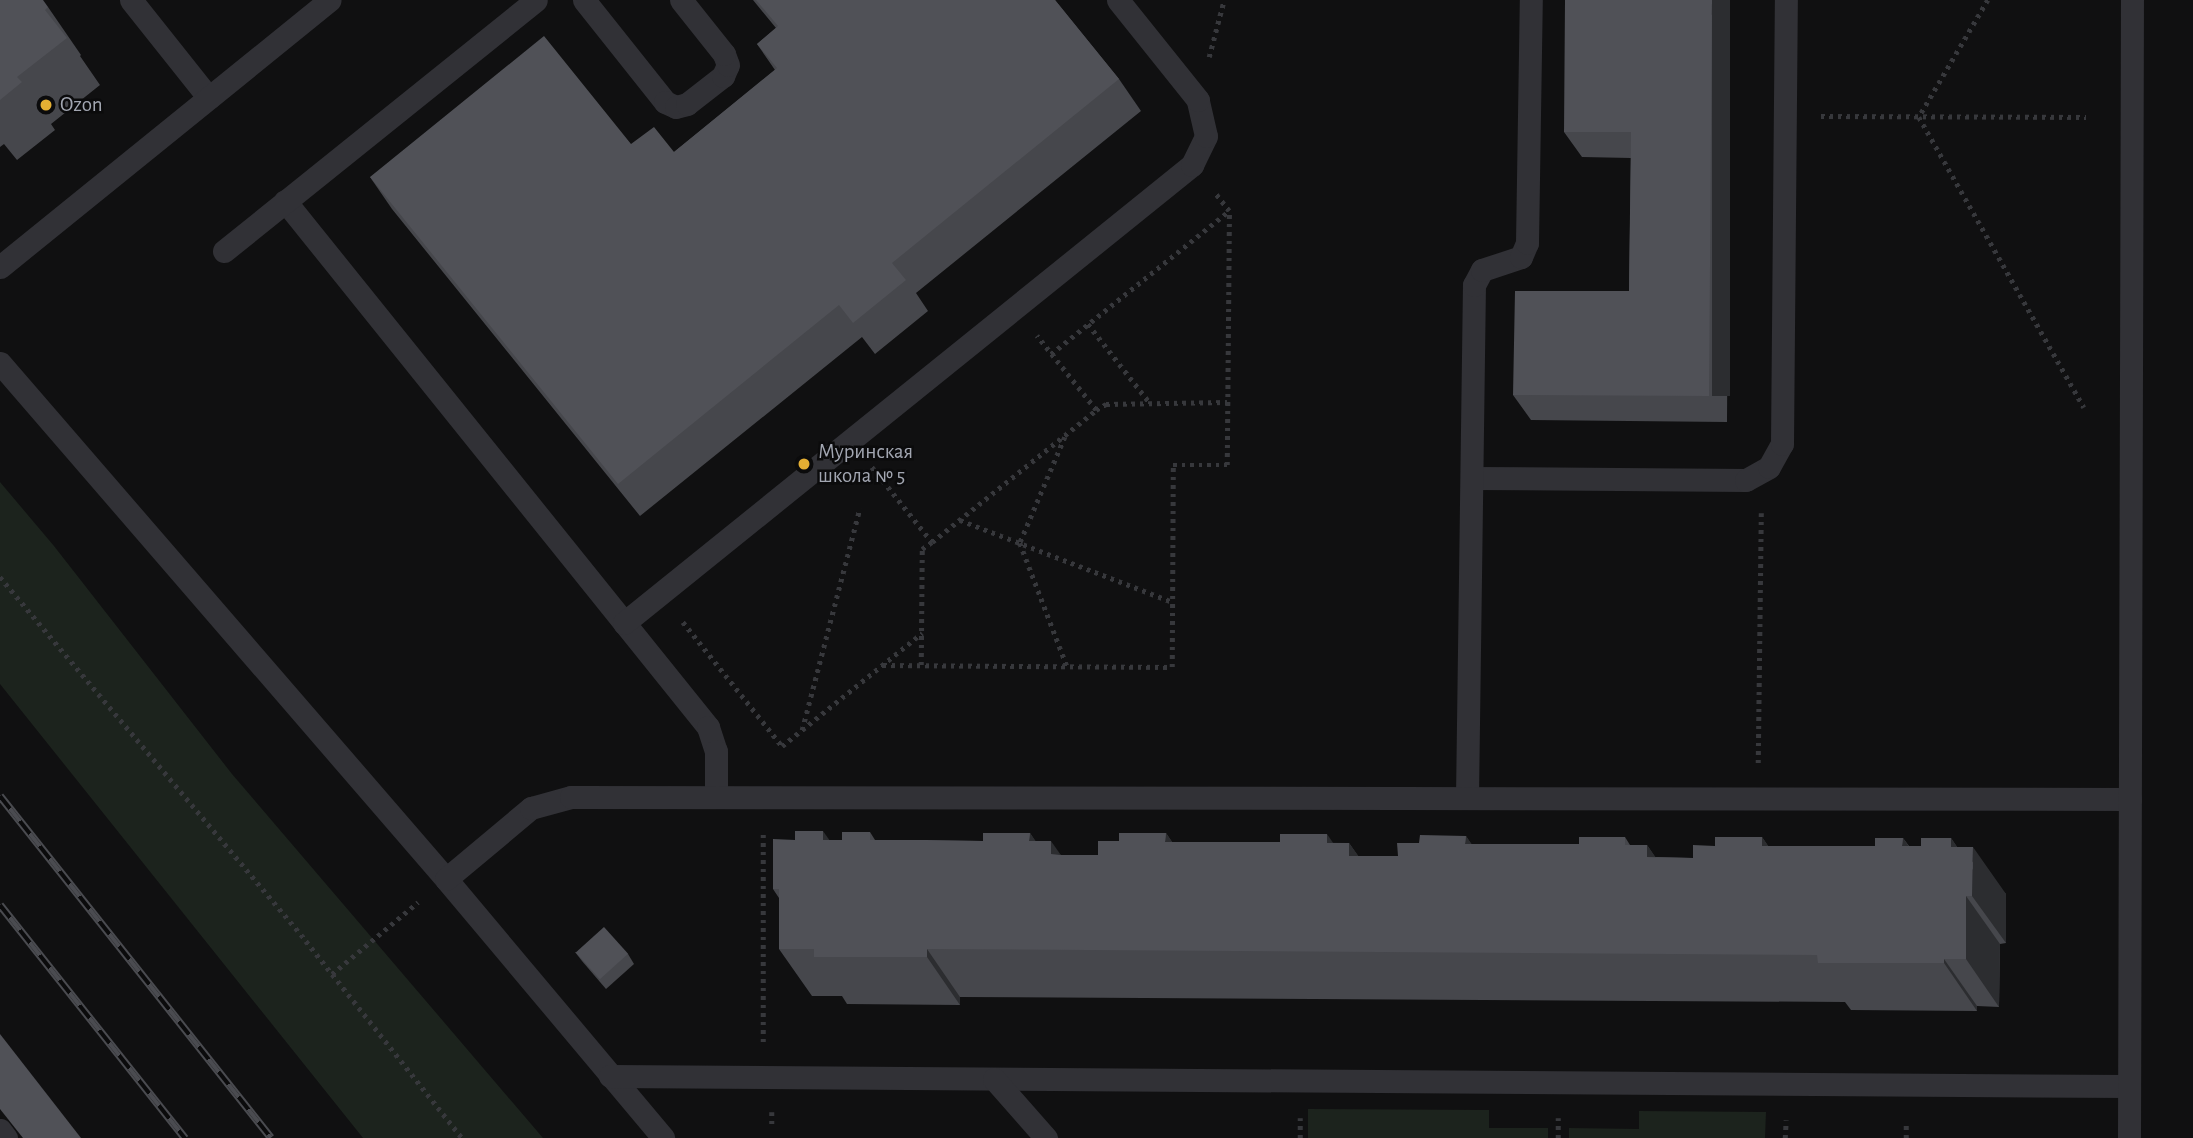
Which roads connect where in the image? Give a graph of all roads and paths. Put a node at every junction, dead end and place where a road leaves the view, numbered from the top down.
1 (131, 0) edge
2 (330, 0) edge
3 (536, 0) edge
4 (584, 0) edge
5 (681, 0) edge
6 (1118, 0) edge
7 (1224, 0) edge
8 (1531, 0) edge
9 (1786, 0) edge
10 (1988, 0) edge
11 (2132, 0) edge
12 (209, 98) junction
13 (1198, 100) junction
14 (1785, 116) junction
15 (1919, 117) junction
16 (2086, 117) dead end
17 (1192, 165) junction
18 (285, 201) junction
19 (1229, 211) junction
20 (224, 251) dead end
21 (0, 267) edge
22 (1015, 308) junction
23 (1088, 324) junction
24 (1051, 354) junction
25 (0, 363) edge
26 (1227, 402) junction
27 (1151, 403) junction
28 (2084, 407) dead end
29 (1096, 410) junction
30 (1067, 434) junction
31 (851, 440) junction
32 (1769, 467) junction
33 (1472, 478) junction
34 (860, 508) dead end
35 (959, 520) junction
36 (932, 542) junction
37 (1020, 543) junction
38 (0, 577) edge
39 (660, 594) junction
40 (1172, 601) junction
41 (624, 623) junction
42 (922, 634) junction
43 (883, 665) junction
44 (921, 665) junction
45 (1068, 666) junction
46 (802, 731) junction
47 (716, 797) junction
48 (1467, 797) junction
49 (1757, 798) junction
50 (2130, 799) junction
51 (763, 827) dead end
52 (446, 879) junction
53 (332, 974) junction
54 (610, 1076) junction
55 (763, 1077) junction
56 (994, 1079) junction
57 (2129, 1086) junction
58 (0, 1130) edge
59 (6, 1138) edge
60 (462, 1138) edge
61 (663, 1138) edge
62 (1046, 1138) edge
63 (2129, 1138) edge

1 - 12 lane
2 - 12 lane
3 - 18 lane
4 - 5 lane
6 - 13 lane
7 - 13 path
8 - 33 lane
9 - 14 lane
10 - 15 path
11 - 50 lane
12 - 21 lane
13 - 17 lane
14 - 15 path
14 - 32 lane
15 - 16 path
15 - 28 path
17 - 19 path
17 - 22 lane
18 - 20 lane
18 - 41 lane
19 - 23 path
19 - 26 path
22 - 24 path
22 - 31 lane
23 - 24 path
23 - 27 path
24 - 29 path
25 - 52 lane
26 - 27 path
26 - 40 path
27 - 29 path
29 - 30 path
30 - 35 path
30 - 37 path
31 - 36 path
31 - 39 lane
32 - 33 lane
32 - 49 path
33 - 48 lane
34 - 46 path
35 - 36 path
35 - 37 path
36 - 42 path
37 - 40 path
37 - 45 path
38 - 53 path
39 - 41 lane
39 - 46 path
40 - 45 path
41 - 47 lane
42 - 43 path
42 - 44 path
43 - 44 path
43 - 46 path
44 - 45 path
47 - 48 lane
47 - 52 lane
48 - 49 lane
49 - 50 lane
50 - 57 lane
51 - 55 path
52 - 53 path
52 - 54 lane
53 - 60 path
54 - 55 lane
54 - 61 lane
55 - 56 lane
56 - 57 lane
56 - 62 lane
57 - 63 lane
58 - 59 lane

